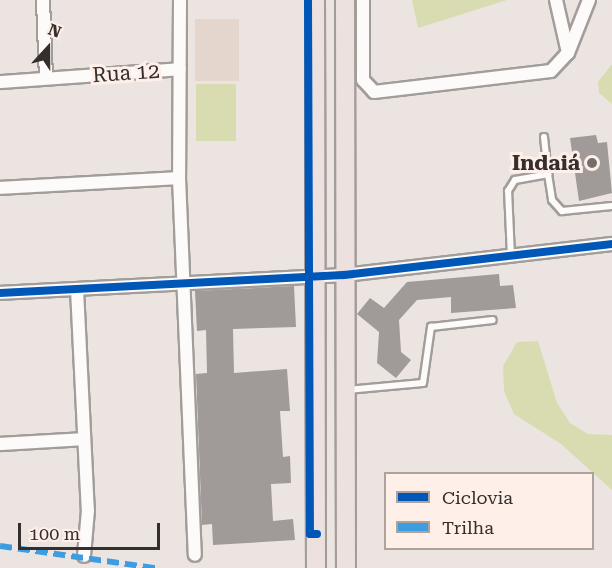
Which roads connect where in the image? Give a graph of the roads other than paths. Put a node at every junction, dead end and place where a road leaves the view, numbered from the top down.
1 (43, 0) edge
2 (180, 0) edge
3 (315, 0) edge
4 (335, 0) edge
5 (345, 0) edge
6 (363, 0) edge
7 (556, 0) edge
8 (589, 0) edge
9 (568, 53) junction
10 (180, 69) junction
11 (46, 78) junction
12 (0, 82) edge
13 (544, 137) dead end
14 (548, 174) junction
15 (179, 178) junction
16 (0, 181) edge
17 (0, 188) edge
18 (612, 206) edge
19 (612, 244) edge
20 (512, 256) junction
21 (333, 276) junction
22 (182, 282) junction
23 (77, 289) junction
24 (0, 293) edge
25 (493, 320) dead end
26 (336, 366) junction
27 (344, 390) junction
28 (318, 412) junction
29 (84, 439) junction
30 (0, 444) edge
31 (195, 555) dead end
32 (84, 556) dead end
33 (316, 568) edge
34 (337, 568) edge
35 (346, 568) edge

1 - 11 street
2 - 10 street
3 - 21 main road
4 - 21 main road
5 - 21 main road
6 - 9 street
7 - 9 street
8 - 9 street
10 - 11 street, Rua 12
10 - 15 street
11 - 12 street, Rua 12
13 - 14 lane
14 - 18 lane
14 - 20 lane
15 - 17 street
15 - 22 street
16 - 17 street
19 - 20 street
20 - 21 street
21 - 22 street
21 - 26 main road
21 - 27 main road
21 - 28 main road
22 - 23 street
22 - 31 street
23 - 24 street
23 - 29 street
25 - 27 lane
26 - 28 main road
26 - 34 main road
27 - 35 main road
28 - 33 main road
29 - 30 street
29 - 32 street

